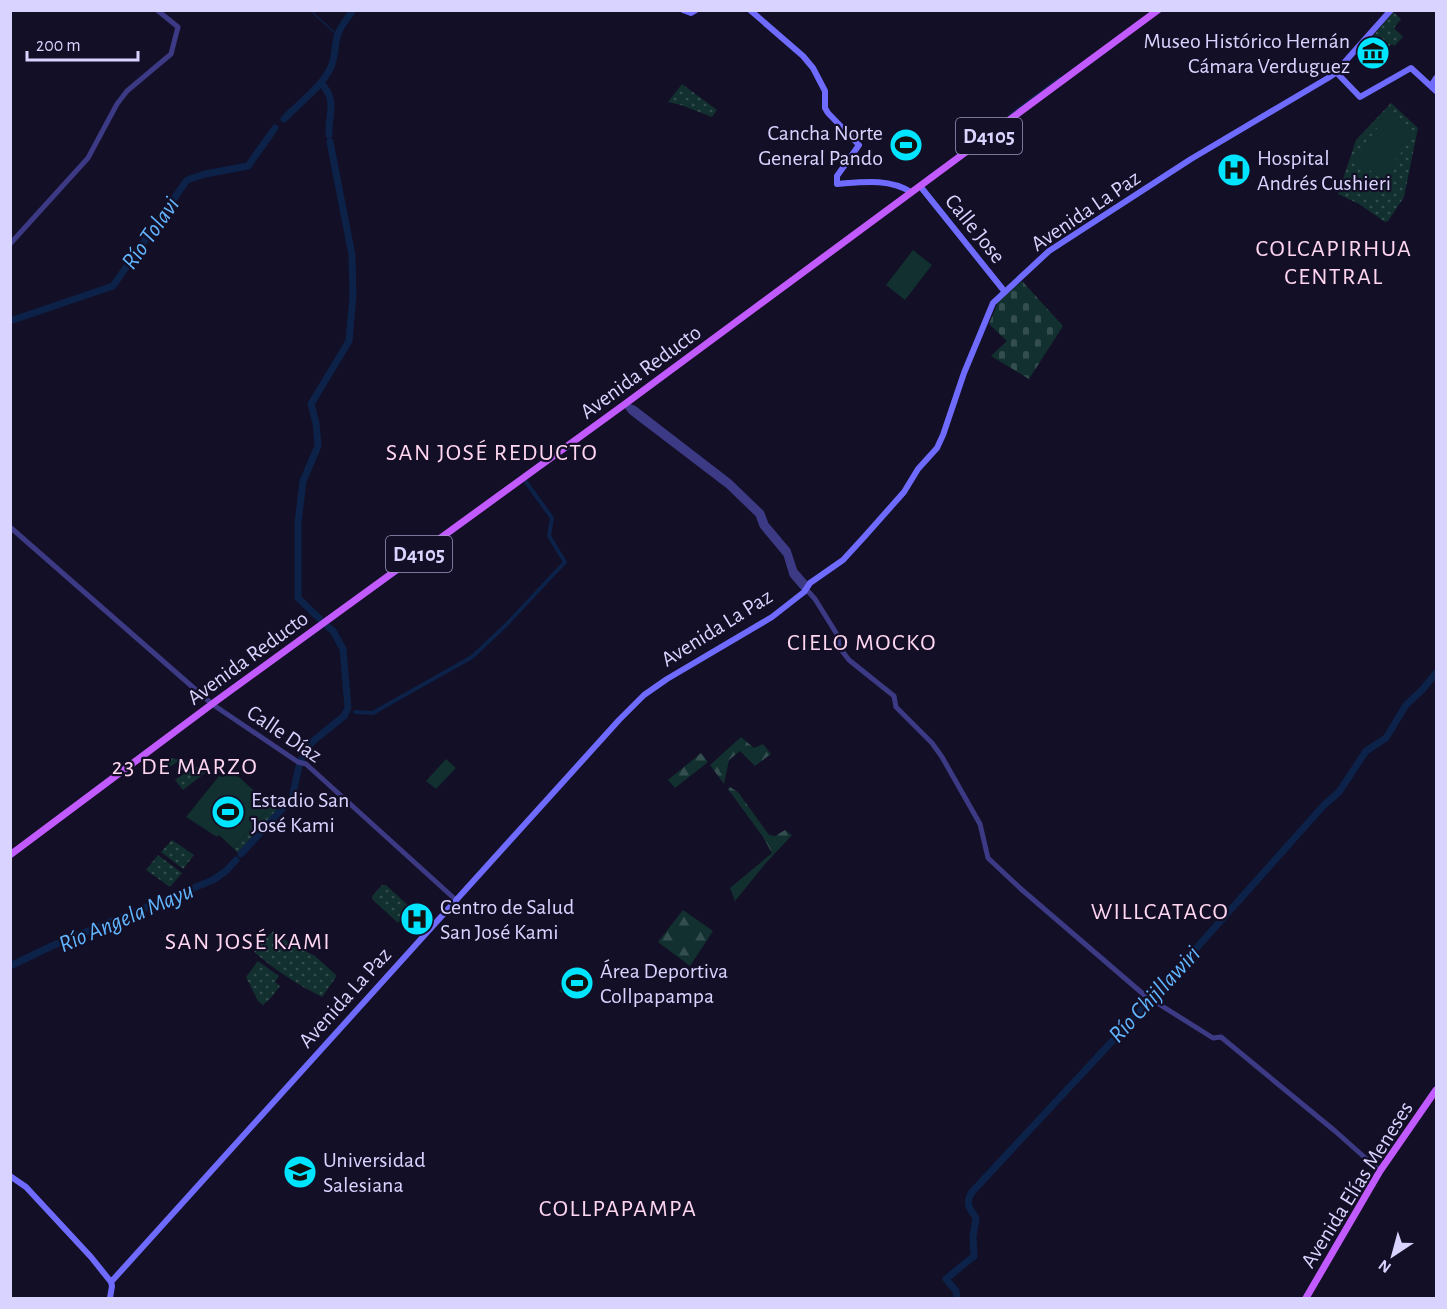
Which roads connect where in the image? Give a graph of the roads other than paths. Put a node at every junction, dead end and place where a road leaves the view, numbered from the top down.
1 (157, 10) edge
2 (683, 10) edge
3 (696, 10) edge
4 (750, 10) edge
5 (1158, 10) edge
6 (1391, 10) edge
7 (1336, 72) junction
8 (1437, 78) edge
9 (1431, 86) junction
10 (1437, 91) edge
11 (920, 186) junction
12 (911, 192) junction
13 (10, 244) edge
14 (1005, 292) junction
15 (625, 404) junction
16 (10, 527) edge
17 (807, 589) junction
18 (212, 704) junction
19 (10, 855) edge
20 (456, 900) junction
21 (1437, 1090) edge
22 (1380, 1172) junction
23 (10, 1176) edge
24 (111, 1281) junction
25 (110, 1299) edge
26 (1306, 1299) edge

1 - 13 street
2 - 3 main road
4 - 12 main road
5 - 11 main road, Avenida Reducto / D4105
6 - 7 main road, Avenida La Paz
7 - 9 main road
7 - 14 main road, Avenida La Paz
8 - 9 main road
9 - 10 main road
11 - 12 main road, Avenida Reducto / D4105
11 - 14 main road, Calle Jose
12 - 15 main road, Avenida Reducto / D4105
14 - 17 main road, Avenida La Paz
15 - 17 street
15 - 18 main road, Avenida Reducto / D4105
16 - 18 street, Calle Díaz
17 - 20 main road, Avenida La Paz
17 - 22 street
18 - 19 main road, Avenida Reducto / D4105
18 - 20 street, Calle Díaz
20 - 24 main road, Avenida La Paz
21 - 22 main road, Avenida Elías Meneses
22 - 26 main road, Avenida Elías Meneses
23 - 24 main road
24 - 25 main road

